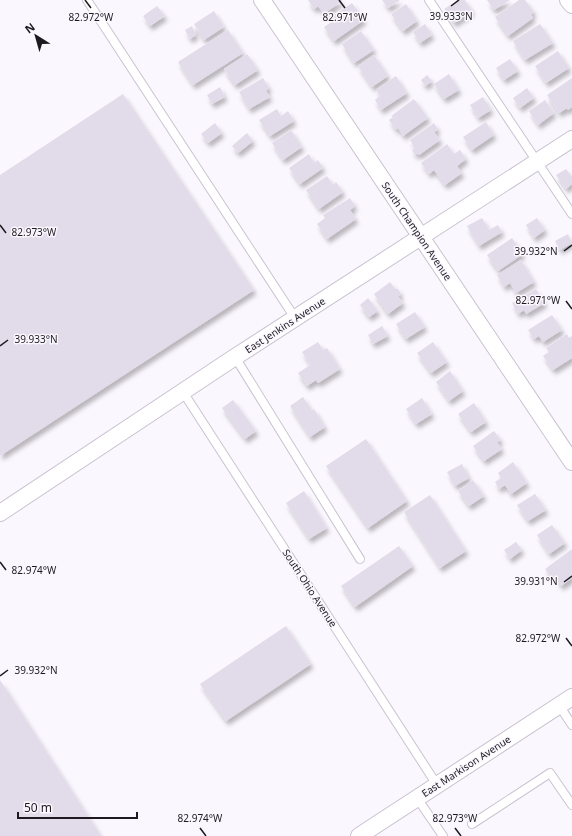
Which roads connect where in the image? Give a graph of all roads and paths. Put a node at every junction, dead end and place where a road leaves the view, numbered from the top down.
1 (87, 0) edge
2 (262, 0) edge
3 (429, 0) edge
4 (568, 0) edge
5 (572, 5) edge
6 (572, 139) edge
7 (538, 161) junction
8 (572, 214) edge
9 (420, 236) junction
10 (295, 318) junction
11 (235, 357) junction
12 (183, 392) junction
13 (572, 462) edge
14 (0, 513) edge
15 (360, 559) dead end
16 (572, 697) edge
17 (559, 705) junction
18 (572, 725) edge
19 (437, 785) junction
20 (417, 798) junction
21 (572, 805) edge
22 (472, 824) dead end
23 (360, 836) edge
24 (443, 836) edge

1 - 10 lane
2 - 9 street, South Champion Avenue
3 - 7 lane
4 - 5 street
6 - 7 street, East Jenkins Avenue
7 - 8 lane
7 - 9 street, East Jenkins Avenue
9 - 10 street, East Jenkins Avenue
9 - 13 street, South Champion Avenue
10 - 11 street, East Jenkins Avenue
11 - 12 street, East Jenkins Avenue
11 - 15 lane
12 - 14 street, East Jenkins Avenue
12 - 19 lane, South Ohio Avenue
16 - 17 street, East Markison Avenue
17 - 18 lane
17 - 19 street, East Markison Avenue
19 - 20 street, East Markison Avenue
20 - 23 street, East Markison Avenue
20 - 24 lane
21 - 22 lane

